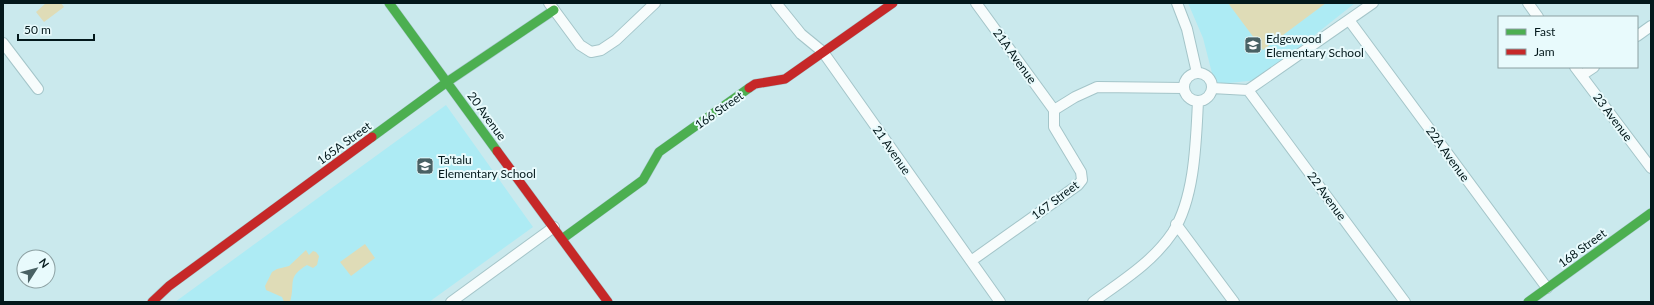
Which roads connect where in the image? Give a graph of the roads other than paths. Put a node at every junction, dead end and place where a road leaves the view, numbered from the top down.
1 (389, 3) edge
2 (655, 3) edge
3 (776, 3) edge
4 (893, 3) edge
5 (976, 3) edge
6 (1177, 3) edge
7 (1372, 3) edge
8 (1528, 3) edge
9 (552, 6) edge
10 (1537, 16) edge
11 (1349, 20) junction
12 (1651, 26) edge
13 (1638, 35) edge
14 (3, 43) edge
15 (823, 52) junction
16 (1590, 68) edge
17 (1578, 71) edge
18 (1197, 73) junction
19 (447, 82) junction
20 (1184, 88) junction
21 (1212, 88) junction
22 (38, 89) dead end
23 (1248, 90) junction
24 (1198, 101) junction
25 (1054, 110) junction
26 (1651, 168) edge
27 (1651, 213) edge
28 (1176, 224) junction
29 (554, 227) junction
30 (562, 239) junction
31 (971, 261) junction
32 (1547, 288) junction
33 (152, 302) edge
34 (451, 302) edge
35 (608, 302) edge
36 (1000, 302) edge
37 (1093, 302) edge
38 (1234, 302) edge
39 (1405, 302) edge
40 (1528, 302) edge

1 - 19 street, 20 Avenue
2 - 9 street
3 - 15 street, 21 Avenue
4 - 15 street, 166 Street
5 - 25 street, 21A Avenue
6 - 18 street
7 - 11 street
8 - 10 street
9 - 19 street, 165A Street
11 - 23 street
11 - 32 street, 22A Avenue
12 - 13 street
14 - 22 street
15 - 30 street, 166 Street
15 - 31 street, 21 Avenue
16 - 17 street
17 - 26 street, 23 Avenue
18 - 20 street
18 - 21 street
19 - 29 street, 20 Avenue
19 - 33 street, 165A Street
20 - 24 street
20 - 25 street
21 - 23 street
21 - 24 street
23 - 39 street, 22 Avenue
24 - 28 street
25 - 31 street, 167 Street
27 - 32 street, 168 Street
28 - 37 street
28 - 38 street
29 - 30 street, 20 Avenue
29 - 34 street
30 - 35 street, 20 Avenue
31 - 36 street, 21 Avenue
32 - 40 street, 168 Street

